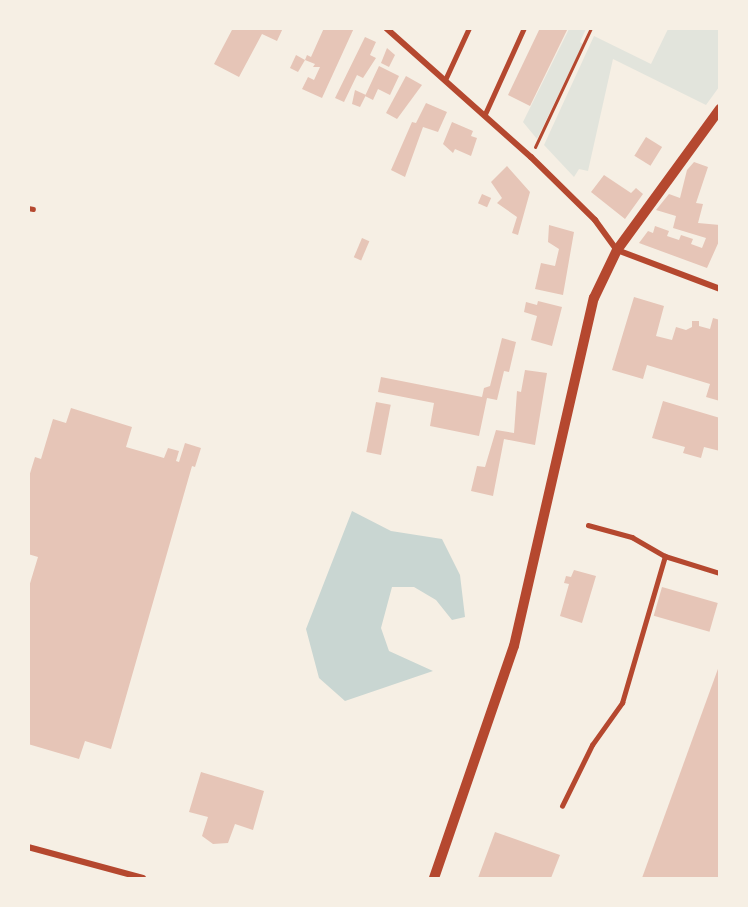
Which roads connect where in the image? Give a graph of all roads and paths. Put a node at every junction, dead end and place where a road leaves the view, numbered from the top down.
1 (386, 28) edge
2 (469, 28) edge
3 (524, 28) edge
4 (591, 28) edge
5 (446, 80) junction
6 (720, 109) edge
7 (485, 114) junction
8 (531, 157) junction
9 (617, 250) junction
10 (720, 289) edge
11 (588, 525) dead end
12 (665, 556) junction
13 (720, 573) edge
14 (562, 806) dead end
15 (28, 847) edge
16 (143, 879) edge
17 (434, 879) edge

1 - 5 street
2 - 5 lane
3 - 7 lane
4 - 8 path
5 - 7 street
6 - 9 street
7 - 8 street
8 - 9 street
9 - 10 street
9 - 17 street
11 - 12 lane
12 - 13 lane
12 - 14 lane
15 - 16 street

